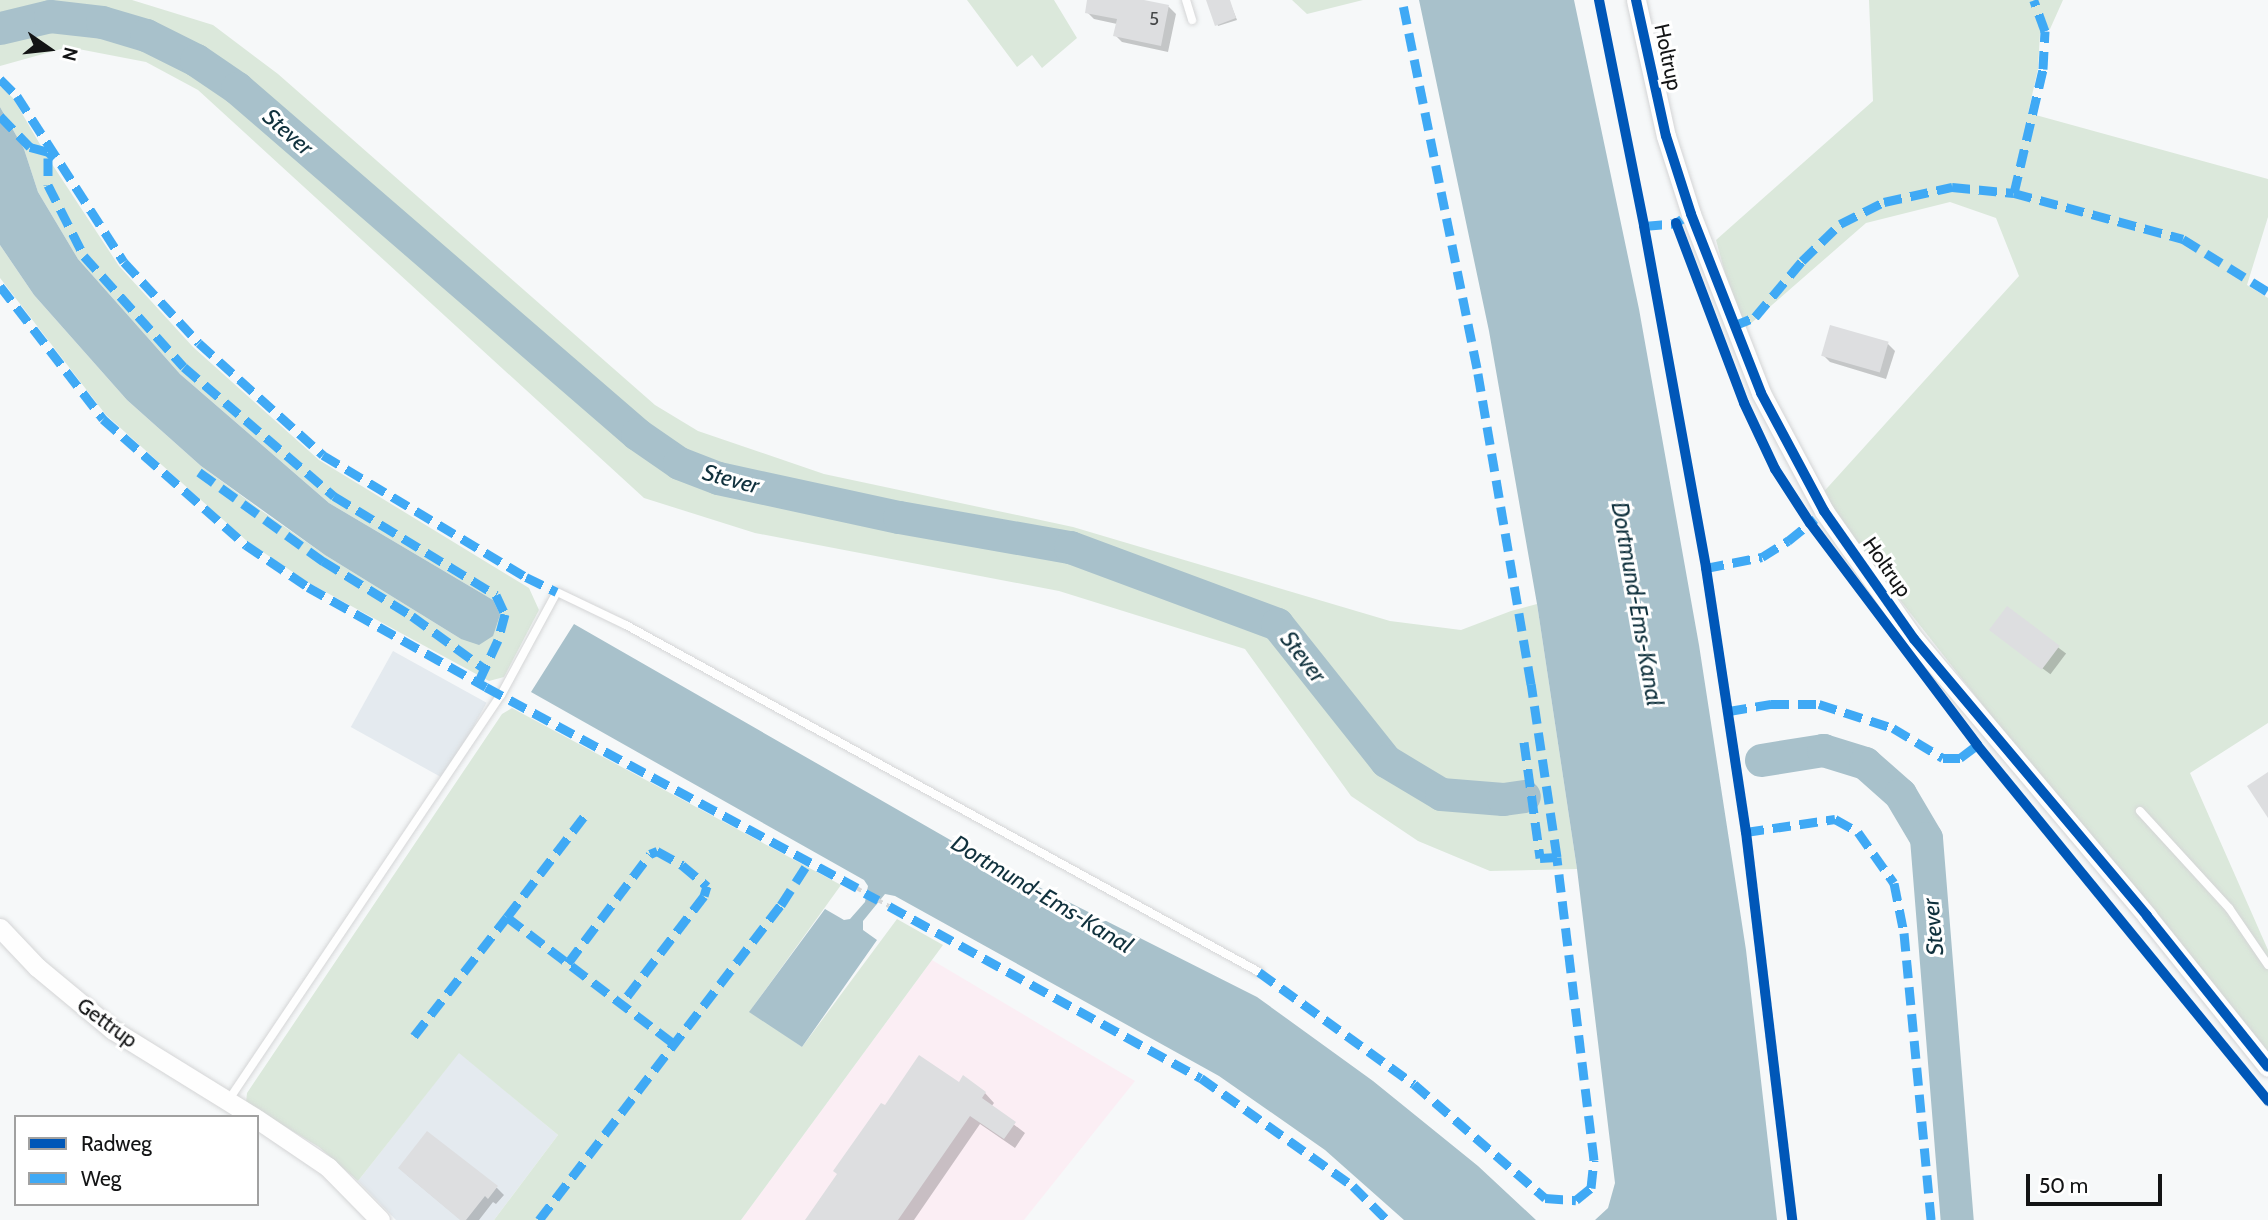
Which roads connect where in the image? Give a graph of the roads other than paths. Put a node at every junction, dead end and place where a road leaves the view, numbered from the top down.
1 (1186, 0) edge
2 (1636, 0) edge
3 (1192, 20) dead end
4 (2140, 811) dead end
5 (0, 928) edge
6 (2268, 965) edge
7 (1259, 972) dead end
8 (2268, 1067) edge
9 (228, 1101) junction
10 (251, 1115) edge
11 (259, 1120) edge
12 (380, 1220) edge

1 - 3 lane
2 - 8 street, Holtrup
4 - 6 lane
5 - 9 street, Gettrup
7 - 9 lane
9 - 10 street, Gettrup
11 - 12 street, Gettrup

